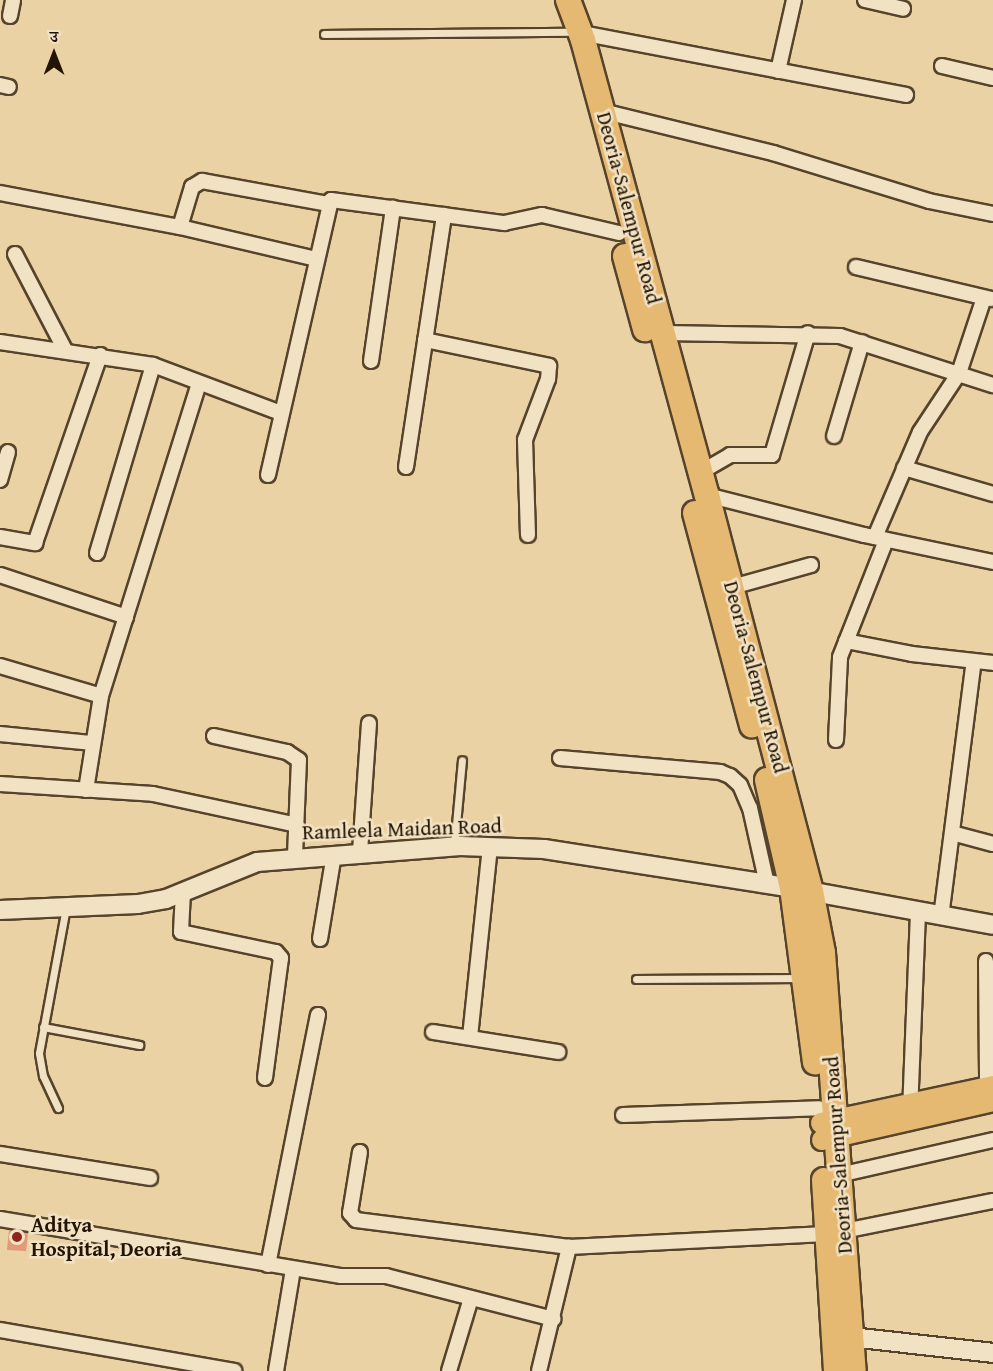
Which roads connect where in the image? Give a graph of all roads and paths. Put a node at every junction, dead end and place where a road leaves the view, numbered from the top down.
1 (13, 0) edge
2 (566, 0) edge
3 (794, 0) edge
4 (865, 0) edge
5 (903, 9) dead end
6 (10, 16) dead end
7 (574, 32) junction
8 (324, 34) dead end
9 (942, 66) dead end
10 (778, 71) junction
11 (993, 78) edge
12 (906, 95) dead end
13 (602, 111) junction
14 (0, 193) edge
15 (329, 204) junction
16 (393, 208) junction
17 (993, 214) edge
18 (444, 215) junction
19 (180, 227) junction
20 (619, 233) junction
21 (15, 254) dead end
22 (316, 259) junction
23 (855, 267) dead end
24 (988, 299) edge
25 (663, 333) junction
26 (808, 333) junction
27 (425, 340) junction
28 (0, 342) edge
29 (862, 342) junction
30 (65, 350) junction
31 (99, 355) junction
32 (371, 362) dead end
33 (153, 365) junction
34 (959, 372) junction
35 (199, 383) junction
36 (993, 385) edge
37 (281, 413) junction
38 (834, 436) dead end
39 (8, 452) dead end
40 (406, 466) dead end
41 (904, 468) junction
42 (268, 475) dead end
43 (0, 480) edge
44 (704, 484) junction
45 (993, 494) edge
46 (528, 535) dead end
47 (0, 537) edge
48 (881, 538) junction
49 (97, 553) dead end
50 (993, 562) edge
51 (811, 566) dead end
52 (0, 574) edge
53 (732, 587) junction
54 (126, 617) junction
55 (846, 640) junction
56 (974, 661) junction
57 (993, 663) edge
58 (0, 666) edge
59 (101, 696) junction
60 (369, 723) dead end
61 (0, 734) edge
62 (214, 736) dead end
63 (836, 740) dead end
64 (91, 743) junction
65 (560, 758) dead end
66 (462, 760) dead end
67 (0, 784) edge
68 (86, 790) junction
69 (297, 825) junction
70 (952, 833) junction
71 (993, 844) edge
72 (454, 846) junction
73 (490, 846) junction
74 (360, 852) junction
75 (334, 854) junction
76 (295, 856) junction
77 (767, 884) junction
78 (801, 889) junction
79 (183, 892) junction
80 (66, 908) junction
81 (0, 910) edge
82 (918, 913) junction
83 (940, 917) junction
84 (993, 925) edge
85 (320, 939) dead end
86 (986, 961) dead end
87 (804, 978) junction
88 (636, 979) dead end
89 (318, 1015) dead end
90 (43, 1027) junction
91 (433, 1032) dead end
92 (470, 1038) junction
93 (139, 1045) dead end
94 (558, 1052) dead end
95 (265, 1078) dead end
96 (991, 1091) edge
97 (58, 1108) dead end
98 (622, 1115) dead end
99 (910, 1115) junction
100 (826, 1126) junction
101 (993, 1140) edge
102 (360, 1152) dead end
103 (0, 1154) edge
104 (839, 1175) junction
105 (150, 1178) dead end
106 (993, 1201) edge
107 (0, 1219) edge
108 (835, 1232) junction
109 (569, 1247) junction
110 (268, 1265) junction
111 (293, 1269) junction
112 (471, 1298) junction
113 (554, 1319) junction
114 (0, 1330) edge
115 (851, 1337) junction
116 (993, 1353) edge
117 (234, 1371) edge
118 (276, 1371) edge
119 (449, 1371) edge
120 (538, 1371) edge
121 (836, 1371) edge
122 (854, 1371) edge

1 - 6 street
2 - 7 highway, Deoria-Salempur Road
3 - 10 street
4 - 5 street
7 - 8 lane
7 - 10 street
7 - 13 highway, Deoria-Salempur Road
7 - 20 highway, Deoria-Salempur Road
9 - 11 street
10 - 12 street
13 - 17 street
13 - 25 highway, Deoria-Salempur Road
14 - 19 street
15 - 16 street
15 - 19 street
15 - 22 street
16 - 18 street
16 - 32 street
18 - 20 street
18 - 27 street
19 - 22 street
20 - 78 highway, Deoria-Salempur Road
21 - 30 street
22 - 37 street
23 - 24 street
24 - 34 street
25 - 26 street
25 - 44 highway, Deoria-Salempur Road
26 - 29 street
26 - 44 street
27 - 40 street
27 - 46 street
28 - 30 street
29 - 34 street
29 - 38 street
30 - 31 street
31 - 33 street
31 - 47 street
33 - 35 street
33 - 49 street
34 - 36 street
34 - 41 street
35 - 37 street
35 - 54 street
37 - 42 street
39 - 43 street
41 - 45 street
41 - 48 street
44 - 48 street
44 - 53 highway, Deoria-Salempur Road
48 - 50 street
48 - 55 street
51 - 53 street
52 - 54 street
53 - 78 highway, Deoria-Salempur Road
54 - 59 street
55 - 56 street
55 - 63 street
56 - 57 street
56 - 70 street
58 - 59 street
59 - 64 street
60 - 74 street
61 - 64 street
62 - 69 street
64 - 68 street
65 - 77 street
66 - 72 lane
67 - 68 street
68 - 69 street
69 - 76 street
70 - 71 street
70 - 83 street
72 - 73 street, Ramleela Maidan Road
72 - 74 street, Ramleela Maidan Road
73 - 77 street, Ramleela Maidan Road
73 - 92 street
74 - 75 street, Ramleela Maidan Road
75 - 76 street, Ramleela Maidan Road
75 - 85 street
76 - 79 street, Ramleela Maidan Road
77 - 78 street, Ramleela Maidan Road
78 - 82 street, Ramleela Maidan Road
78 - 87 highway, Deoria-Salempur Road
78 - 100 highway, Deoria-Salempur Road
79 - 80 street, Ramleela Maidan Road
79 - 95 street
80 - 81 street, Ramleela Maidan Road
80 - 90 lane
82 - 83 street, Ramleela Maidan Road
82 - 99 street
83 - 84 street, Ramleela Maidan Road
86 - 96 street
87 - 88 lane
87 - 100 highway, Deoria-Salempur Road
89 - 110 street
90 - 93 lane
90 - 97 lane
91 - 92 street
92 - 94 street
96 - 99 main road
98 - 100 street
99 - 100 main road
100 - 104 highway, Deoria-Salempur Road
100 - 108 highway, Deoria-Salempur Road
101 - 104 street
102 - 109 street
103 - 105 street
104 - 108 highway, Deoria-Salempur Road
106 - 108 street
107 - 110 street
108 - 109 street
108 - 115 highway, Deoria-Salempur Road
108 - 121 highway, Deoria-Salempur Road
109 - 113 street
110 - 111 street
111 - 112 street
111 - 118 street
112 - 113 street
112 - 119 street
113 - 120 street
114 - 117 street
115 - 116 street
115 - 122 highway, Deoria-Salempur Road

